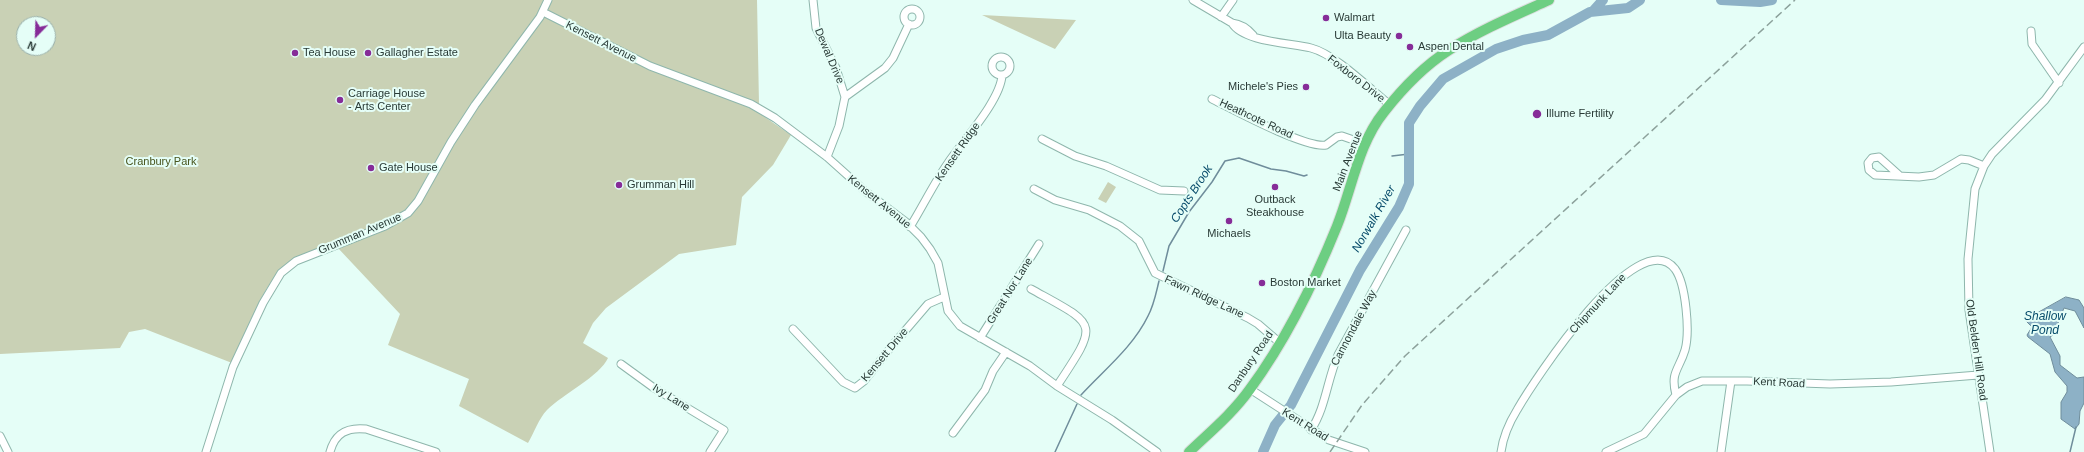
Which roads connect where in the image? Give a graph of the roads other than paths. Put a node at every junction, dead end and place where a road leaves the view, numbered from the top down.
1 (548, 0) edge
2 (813, 0) edge
3 (1193, 0) edge
4 (1233, 0) edge
5 (1549, 0) edge
6 (543, 12) junction
7 (1221, 17) junction
8 (909, 24) dead end
9 (2031, 31) dead end
10 (2084, 47) edge
11 (1002, 75) dead end
12 (2059, 84) junction
13 (845, 97) junction
14 (1212, 99) dead end
15 (1390, 105) junction
16 (1042, 139) dead end
17 (1365, 144) junction
18 (827, 157) junction
19 (1984, 166) junction
20 (1900, 175) dead end
21 (1034, 190) dead end
22 (1184, 191) dead end
23 (910, 227) junction
24 (1406, 230) dead end
25 (1039, 244) dead end
26 (1031, 289) dead end
27 (1306, 295) joint
28 (944, 297) junction
29 (793, 329) dead end
30 (980, 338) junction
31 (1280, 343) junction
32 (1006, 352) junction
33 (620, 364) dead end
34 (1978, 375) junction
35 (1731, 381) junction
36 (1057, 386) junction
37 (1250, 389) junction
38 (1676, 395) junction
39 (1311, 430) junction
40 (953, 433) dead end
41 (0, 436) edge
42 (8, 452) edge
43 (206, 452) edge
44 (330, 452) edge
45 (436, 452) edge
46 (710, 452) edge
47 (1157, 452) edge
48 (1189, 452) edge
49 (1365, 452) edge
50 (1501, 452) edge
51 (1606, 452) edge
52 (1721, 452) edge
53 (1990, 452) edge

1 - 6 street, Grumman Avenue
2 - 13 street, Dewal Drive
3 - 7 street, Foxboro Drive
4 - 7 street
5 - 15 highway, Main Avenue
6 - 18 street, Kensett Avenue
6 - 43 street, Grumman Avenue
7 - 15 street, Foxboro Drive
8 - 13 street
9 - 12 street
10 - 12 street, Old Belden Hill Road
11 - 23 street, Kensett Ridge
12 - 19 street, Old Belden Hill Road
13 - 18 street, Dewal Drive
14 - 17 street, Heathcote Road
15 - 17 highway, Main Avenue
16 - 22 street
17 - 27 highway, Main Avenue
18 - 23 street, Kensett Avenue
19 - 20 street
19 - 34 street, Old Belden Hill Road
21 - 31 street, Fawn Ridge Lane
23 - 28 street, Kensett Avenue
24 - 39 street, Cannondale Way
25 - 30 street, Great Nor Lane
26 - 36 street
27 - 31 highway, Danbury Road
28 - 29 street, Kensett Drive
28 - 30 street, Kensett Avenue
30 - 32 street, Kensett Avenue
31 - 37 highway, Danbury Road
32 - 36 street, Kensett Avenue
32 - 40 street
33 - 46 street, Ivy Lane
34 - 35 street, Kent Road
34 - 53 street, Old Belden Hill Road
35 - 38 street, Kent Road
35 - 52 street
36 - 47 street, Kensett Avenue
37 - 39 street, Kent Road
37 - 48 highway, Danbury Road
38 - 50 street, Chipmunk Lane
38 - 51 street, Kent Road
39 - 49 street, Kent Road
41 - 42 street
44 - 45 street

